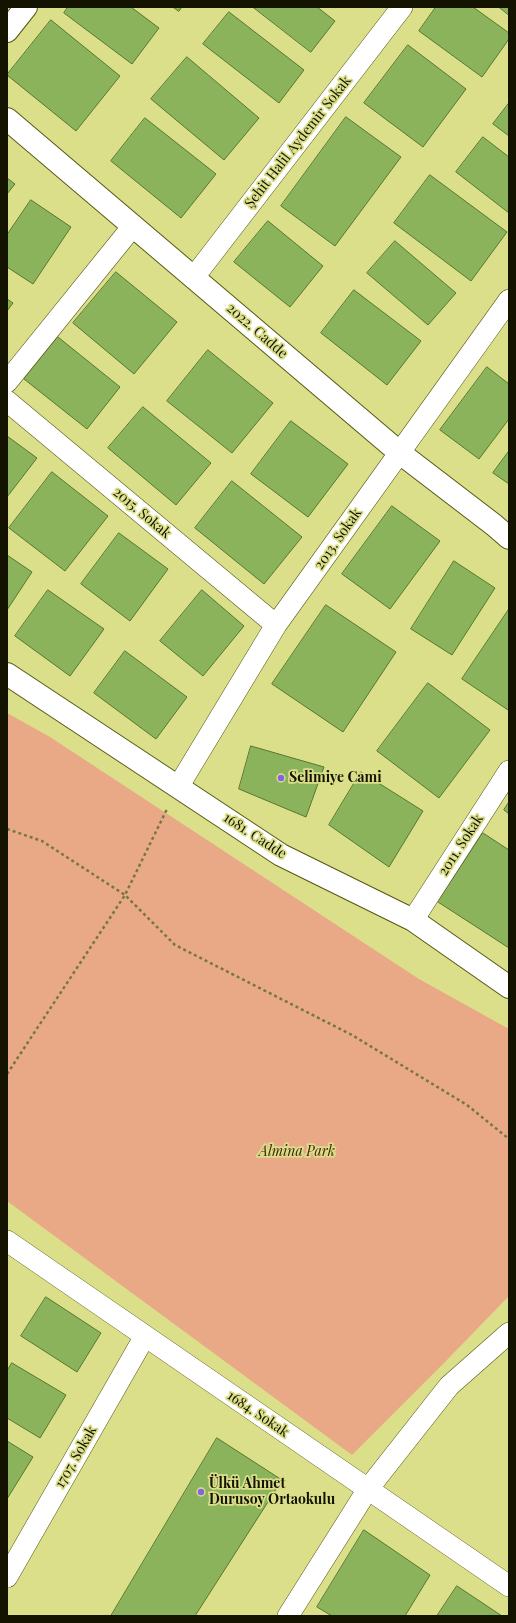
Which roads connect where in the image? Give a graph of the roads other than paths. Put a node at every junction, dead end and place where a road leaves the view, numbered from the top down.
1 (26, 7) edge
2 (402, 7) edge
3 (7, 32) edge
4 (7, 120) edge
5 (133, 226) junction
6 (194, 277) junction
7 (509, 300) edge
8 (7, 382) edge
9 (7, 401) edge
10 (400, 453) junction
11 (509, 538) edge
12 (276, 625) junction
13 (7, 674) edge
14 (509, 771) edge
15 (178, 787) junction
16 (413, 920) junction
17 (509, 987) edge
18 (7, 1241) edge
19 (509, 1333) edge
20 (145, 1336) junction
21 (368, 1489) junction
22 (7, 1577) edge
23 (509, 1586) edge
24 (288, 1616) edge

1 - 3 street
2 - 6 street, Şehit Halil Aydemir Sokak
4 - 5 street, 2022. Cadde
5 - 6 street, 2022. Cadde
5 - 8 street
6 - 10 street, 2022. Cadde
7 - 10 street, 2013. Sokak
9 - 12 street, 2015. Sokak
10 - 11 street, 2022. Cadde
10 - 12 street, 2013. Sokak
12 - 15 street, 2013. Sokak
13 - 15 street, 1681. Cadde
14 - 16 street, 2011. Sokak
15 - 16 street, 1681. Cadde
16 - 17 street, 1681. Cadde
18 - 20 street, 1684. Sokak
19 - 21 street
20 - 21 street, 1684. Sokak
20 - 22 street, 1707. Sokak
21 - 23 street, 1684. Sokak
21 - 24 street

